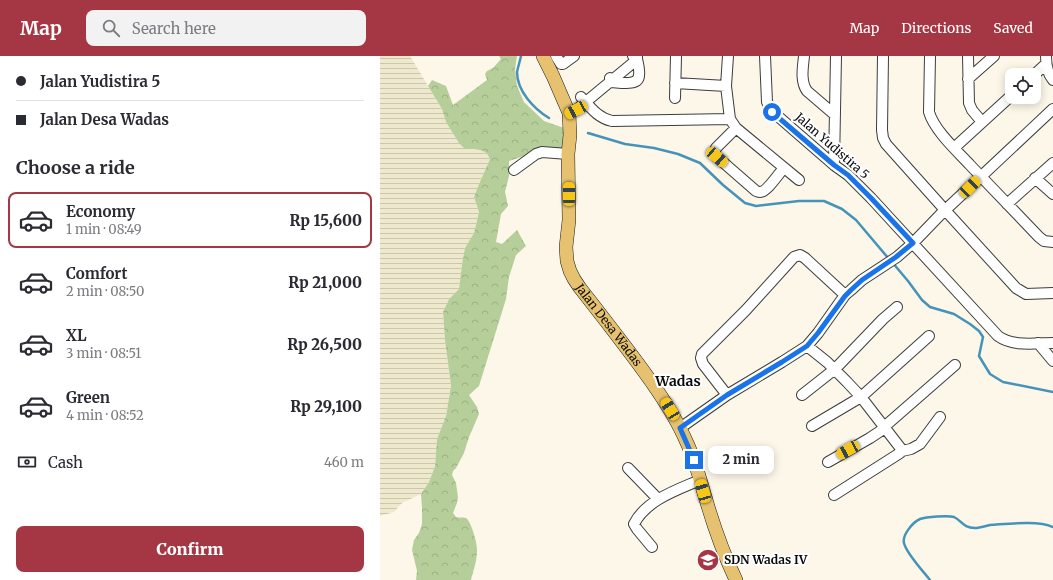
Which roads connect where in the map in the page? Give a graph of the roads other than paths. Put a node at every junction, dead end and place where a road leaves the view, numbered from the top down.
1 (543, 56) edge
2 (556, 56) edge
3 (574, 56) edge
4 (676, 56) edge
5 (728, 56) edge
6 (765, 56) edge
7 (804, 56) edge
8 (836, 56) edge
9 (883, 56) edge
10 (930, 56) edge
11 (968, 56) edge
12 (994, 56) edge
13 (635, 57) edge
14 (1046, 60) edge
15 (1040, 68) edge
16 (610, 78) junction
17 (968, 79) junction
18 (1053, 80) edge
19 (675, 83) junction
20 (726, 86) junction
21 (675, 98) dead end
22 (583, 100) junction
23 (1005, 101) edge
24 (1053, 109) edge
25 (568, 110) junction
26 (835, 115) junction
27 (730, 119) junction
28 (982, 122) junction
29 (736, 128) junction
30 (954, 148) junction
31 (568, 154) junction
32 (1053, 162) edge
33 (834, 165) junction
34 (784, 168) junction
35 (514, 170) dead end
36 (981, 176) junction
37 (1036, 178) junction
38 (798, 180) dead end
39 (1053, 194) edge
40 (1007, 204) junction
41 (945, 210) junction
42 (1053, 242) edge
43 (913, 243) junction
44 (1053, 293) edge
45 (845, 296) junction
46 (897, 306) dead end
47 (929, 336) dead end
48 (1038, 343) junction
49 (1053, 343) edge
50 (807, 346) junction
51 (1053, 361) edge
52 (955, 365) dead end
53 (835, 369) junction
54 (727, 395) junction
55 (802, 395) dead end
56 (861, 397) junction
57 (940, 417) dead end
58 (812, 426) dead end
59 (884, 427) junction
60 (680, 428) junction
61 (902, 451) junction
62 (828, 462) dead end
63 (628, 468) dead end
64 (700, 480) junction
65 (834, 495) dead end
66 (658, 499) junction
67 (652, 547) dead end
68 (736, 580) edge

1 - 25 main road, Jalan Desa Wadas
2 - 3 street
4 - 19 street
5 - 20 street
6 - 33 street, Jalan Yudistira 5
7 - 26 street
8 - 26 street
9 - 41 street
10 - 30 street
11 - 17 street
12 - 17 street
13 - 16 street
13 - 16 street
14 - 15 street
14 - 18 street
16 - 22 street
17 - 28 street
19 - 20 street
19 - 21 street
20 - 27 street
22 - 25 street
22 - 27 street
23 - 28 street
24 - 36 street
25 - 31 main road, Jalan Desa Wadas
26 - 33 street
27 - 29 street
28 - 30 street
29 - 34 street
29 - 34 street
30 - 36 street
31 - 35 street
31 - 60 main road, Jalan Desa Wadas
32 - 37 street
33 - 43 street, Jalan Yudistira 5
34 - 38 street
36 - 40 street
36 - 41 street
37 - 39 street
37 - 40 street
40 - 42 street
41 - 43 street
41 - 44 street
43 - 45 street
43 - 48 street, Jalan Yudistira 5
45 - 50 street
45 - 54 street
46 - 53 street
47 - 56 street
48 - 49 street, Jalan Yudistira 5
48 - 51 street
50 - 53 street
50 - 54 street
52 - 59 street
53 - 55 street
53 - 56 street
54 - 60 street
56 - 58 street
56 - 59 street
57 - 61 street
59 - 61 street
59 - 62 street
60 - 64 main road, Jalan Desa Wadas
61 - 65 street
63 - 66 street
64 - 66 street
64 - 68 main road, Jalan Desa Wadas
66 - 67 street

